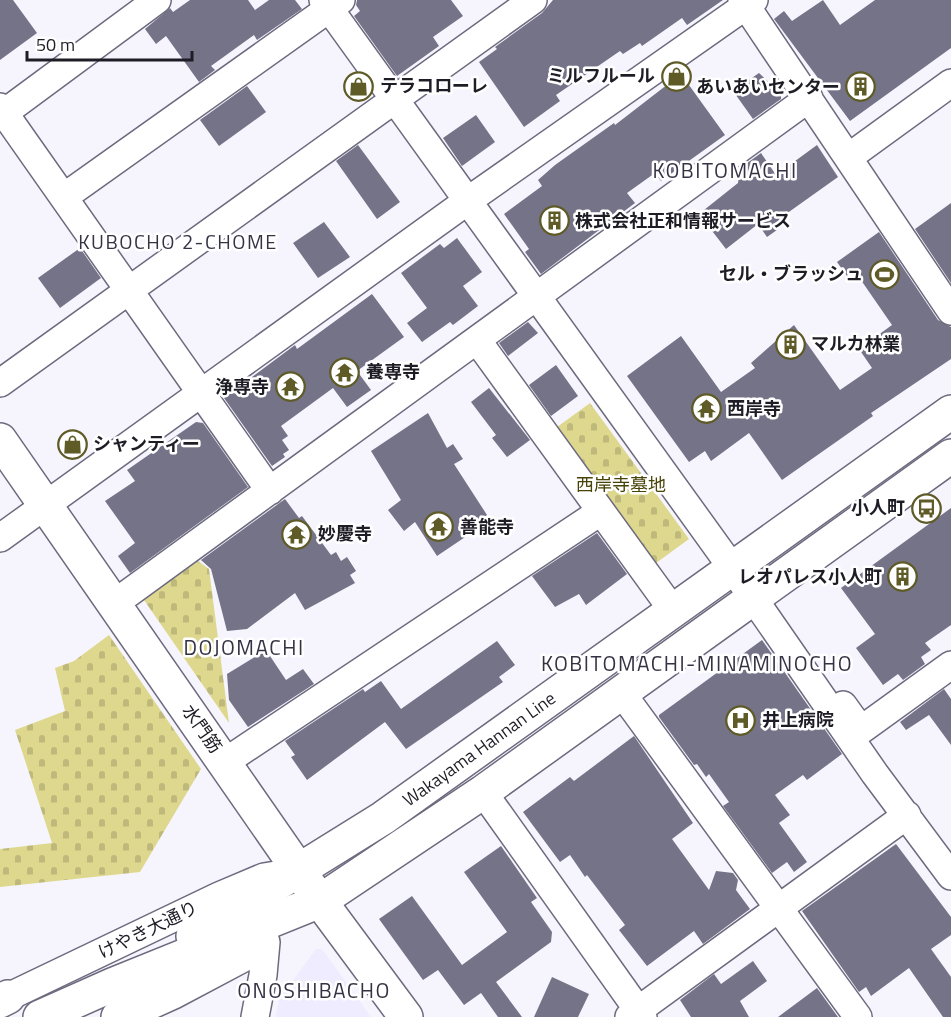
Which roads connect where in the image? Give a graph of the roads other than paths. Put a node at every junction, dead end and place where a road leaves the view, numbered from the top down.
1 (157, 0) edge
2 (533, 0) edge
3 (747, 2) edge
4 (331, 3) edge
5 (951, 83) edge
6 (809, 99) junction
7 (394, 100) junction
8 (1, 112) edge
9 (849, 157) junction
10 (64, 197) junction
11 (466, 202) junction
12 (128, 290) junction
13 (537, 298) junction
14 (951, 311) edge
15 (477, 340) junction
16 (0, 383) edge
17 (201, 392) junction
18 (951, 412) edge
19 (0, 440) edge
20 (951, 456) edge
21 (270, 491) junction
22 (46, 505) junction
23 (600, 512) junction
24 (0, 538) edge
25 (734, 569) junction
26 (754, 598) junction
27 (116, 603) junction
28 (674, 612) junction
29 (951, 665) edge
30 (801, 667) junction
31 (621, 692) junction
32 (225, 762) junction
33 (483, 792) junction
34 (907, 815) junction
35 (300, 870) junction
36 (951, 876) edge
37 (320, 901) junction
38 (778, 908) junction
39 (266, 942) junction
40 (112, 985) junction
41 (4, 999) edge
42 (636, 1015) edge
43 (40, 1017) edge
44 (118, 1017) edge
45 (255, 1017) edge
46 (406, 1017) edge
47 (858, 1017) edge

1 - 8 street
2 - 7 street
3 - 6 street
3 - 11 street
4 - 7 street
4 - 10 street
5 - 9 street
6 - 9 street
6 - 13 street
7 - 11 street
7 - 12 street
8 - 10 street
9 - 14 street
10 - 12 street
11 - 13 street
11 - 17 street
12 - 16 street
12 - 17 street
13 - 15 street
13 - 25 street
15 - 21 street
15 - 23 street
17 - 21 street
17 - 22 street
18 - 25 main road, Wakayama Hannan Line
19 - 22 main road, 水門筋
20 - 26 main road, Wakayama Hannan Line
21 - 27 street
22 - 24 street
22 - 27 main road, 水門筋
23 - 28 street
23 - 32 street
25 - 26 street
25 - 28 main road, Wakayama Hannan Line
26 - 30 street
26 - 31 main road, Wakayama Hannan Line
27 - 32 main road, 水門筋
28 - 35 main road, Wakayama Hannan Line
29 - 30 street
30 - 34 street
31 - 33 main road, Wakayama Hannan Line
31 - 38 street
32 - 35 main road, 水門筋
33 - 37 main road, Wakayama Hannan Line
33 - 42 street
34 - 36 street
34 - 38 street
35 - 37 main road, 水門筋
35 - 40 main road, Wakayama Hannan Line
35 - 41 street, けやき大通り
37 - 39 main road
37 - 40 main road, Wakayama Hannan Line
37 - 46 main road, 水門筋
38 - 42 street
38 - 47 street
39 - 44 main road
39 - 45 street
40 - 43 main road, Wakayama Hannan Line

